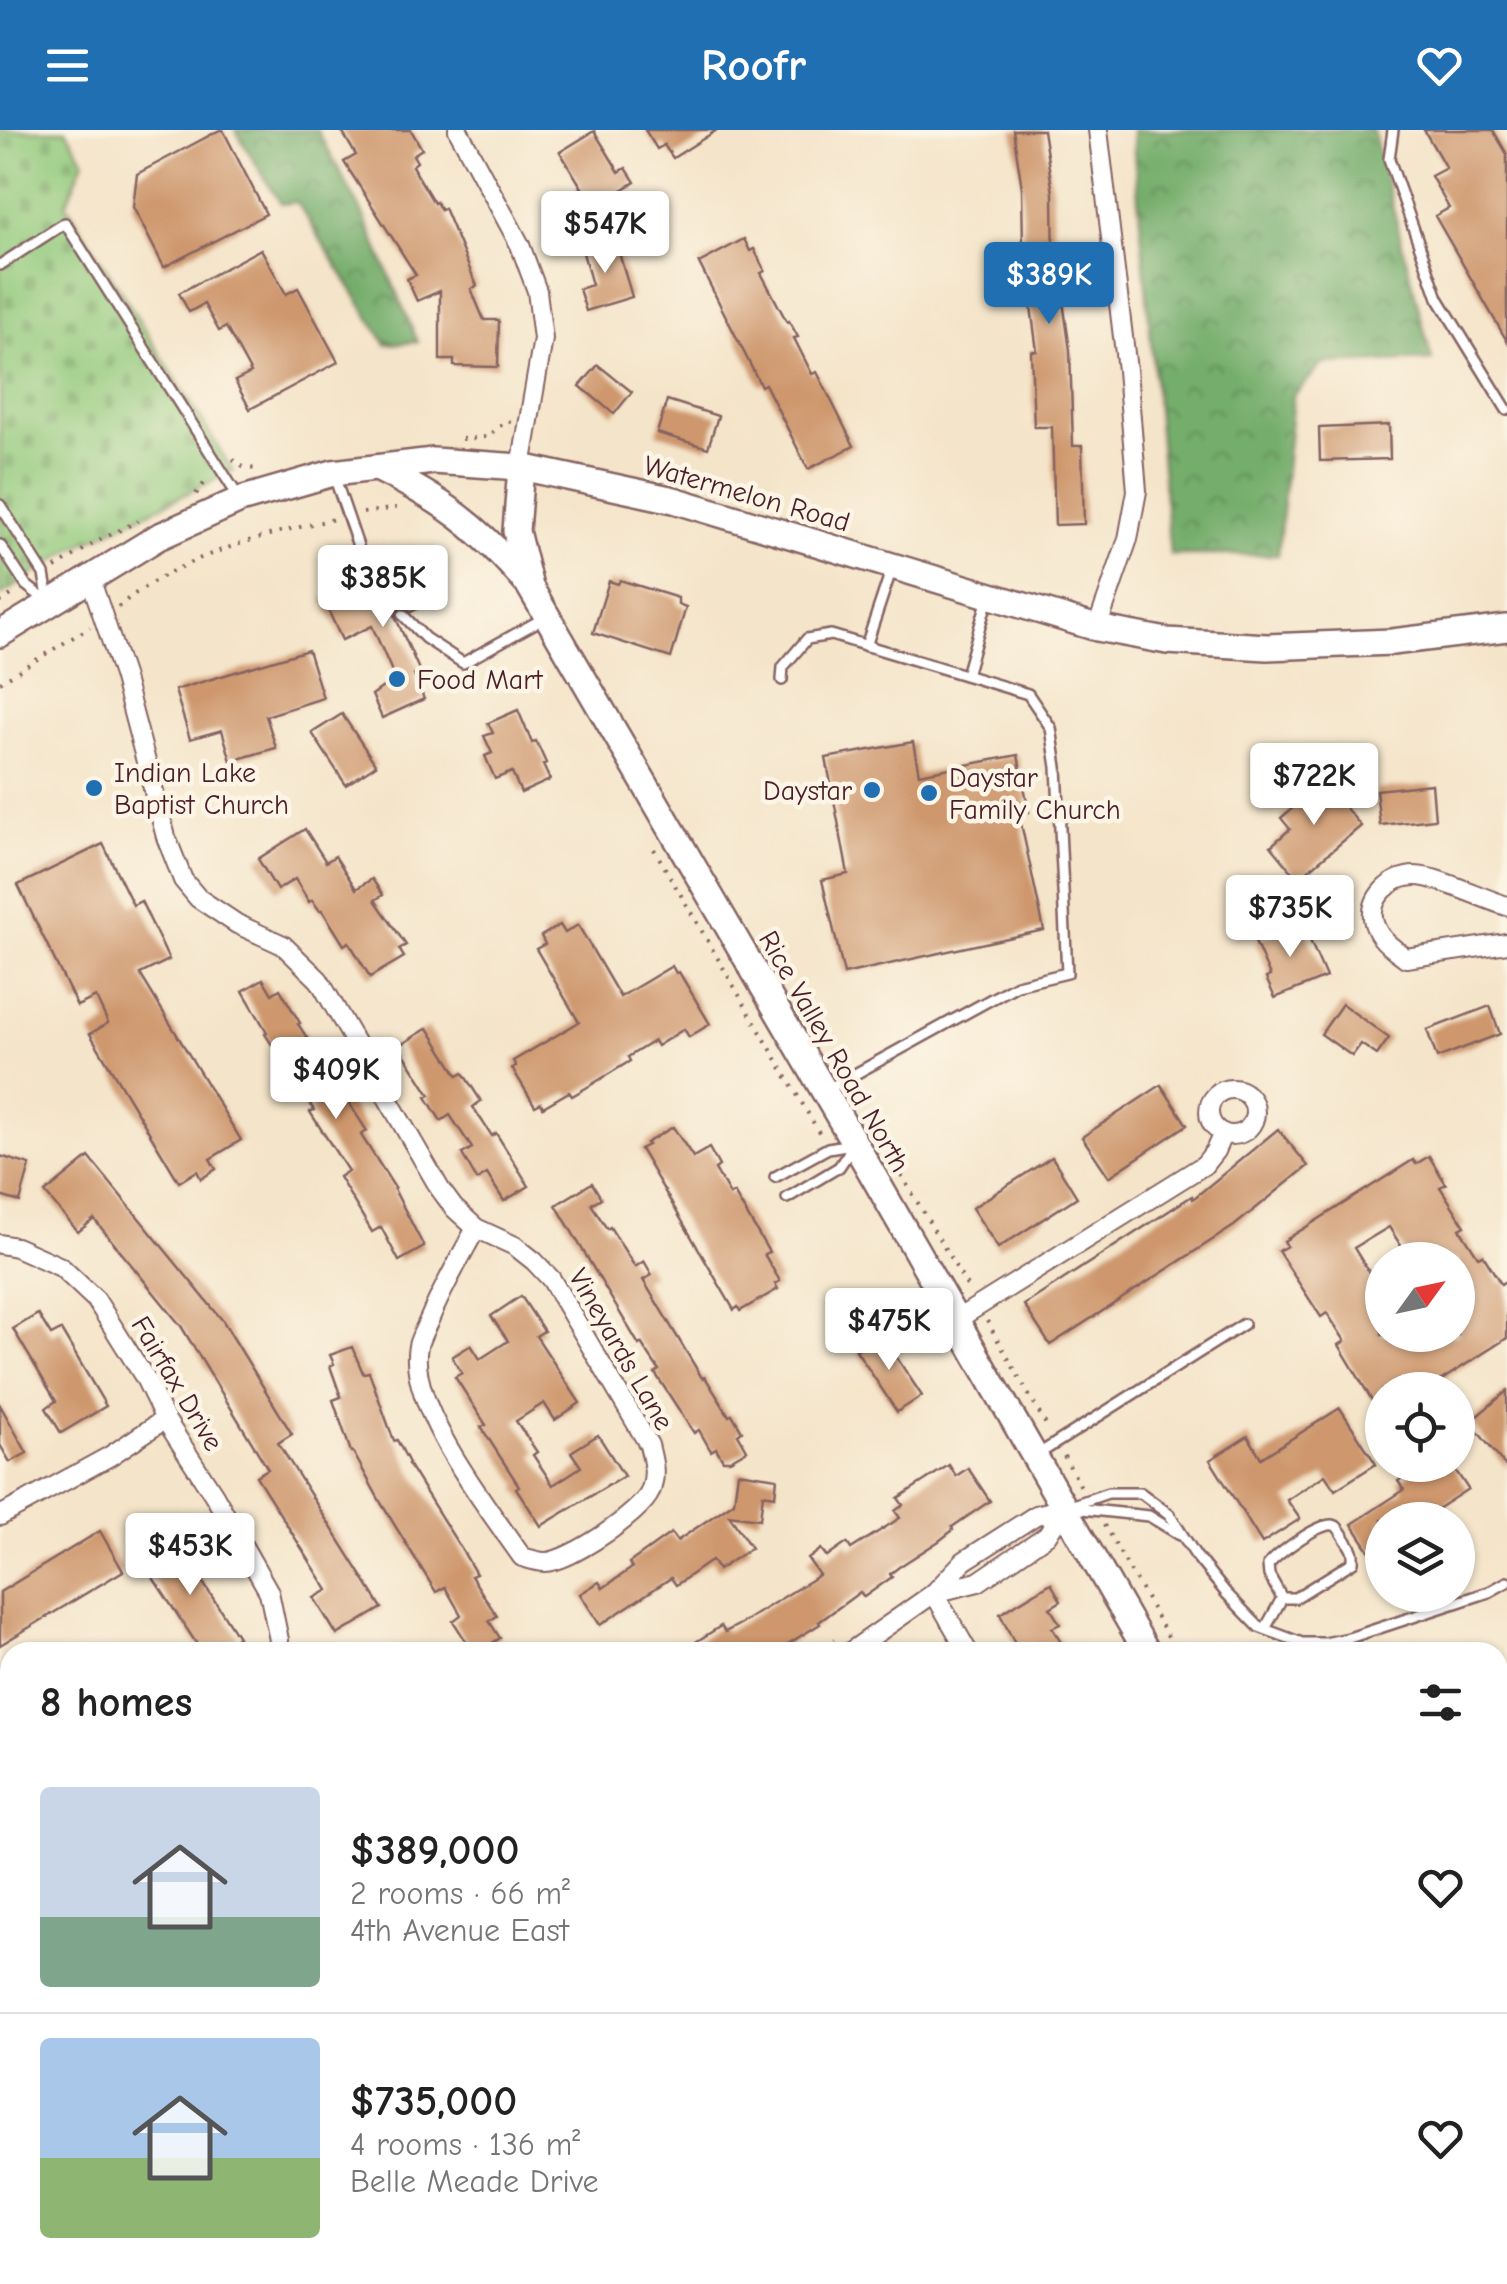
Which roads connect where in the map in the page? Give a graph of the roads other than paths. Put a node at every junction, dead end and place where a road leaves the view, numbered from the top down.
1 (458, 130) edge
2 (1098, 130) edge
3 (1393, 130) edge
4 (0, 264) edge
5 (1507, 410) edge
6 (378, 468) junction
7 (520, 468) junction
8 (333, 473) junction
9 (240, 500) junction
10 (0, 505) edge
11 (0, 545) edge
12 (892, 566) junction
13 (90, 578) junction
14 (369, 578) dead end
15 (530, 587) junction
16 (989, 595) junction
17 (49, 603) junction
18 (403, 615) dead end
19 (548, 616) junction
20 (1097, 628) junction
21 (1507, 628) edge
22 (0, 634) edge
23 (866, 646) junction
24 (966, 675) junction
25 (782, 680) dead end
26 (1507, 906) edge
27 (1507, 943) edge
28 (824, 1091) junction
29 (1223, 1133) dead end
30 (854, 1144) junction
31 (775, 1177) dead end
32 (786, 1198) dead end
33 (476, 1228) junction
34 (0, 1244) edge
35 (956, 1320) junction
36 (1244, 1324) dead end
37 (165, 1419) junction
38 (1034, 1456) junction
39 (1064, 1508) junction
40 (0, 1516) edge
41 (1183, 1537) junction
42 (1507, 1582) edge
43 (934, 1593) junction
44 (1282, 1598) junction
45 (1266, 1629) junction
46 (279, 1642) edge
47 (864, 1642) edge
48 (962, 1642) edge
49 (1141, 1642) edge
50 (1297, 1642) edge
51 (1320, 1642) edge

1 - 7 street
2 - 20 street
3 - 5 lane
4 - 9 lane
6 - 7 main road, Watermelon Road
6 - 8 main road, Watermelon Road
6 - 15 main road
7 - 12 main road, Watermelon Road
7 - 15 main road, Rice Valley Road North
8 - 9 main road, Watermelon Road
8 - 14 lane
9 - 13 main road, Watermelon Road
10 - 17 lane
11 - 17 lane
12 - 16 main road, Watermelon Road
12 - 23 lane
13 - 17 main road, Watermelon Road
13 - 33 street, Vineyards Lane
15 - 19 main road, Rice Valley Road North
16 - 20 main road, Watermelon Road
16 - 24 lane
17 - 22 main road, Watermelon Road
18 - 19 lane
19 - 28 main road, Rice Valley Road North
20 - 21 main road, Watermelon Road
23 - 24 lane
23 - 25 lane
24 - 28 lane
26 - 27 street
28 - 30 main road, Rice Valley Road North
29 - 35 street
30 - 31 lane
30 - 32 lane
30 - 35 main road, Rice Valley Road North
33 - 33 street, Vineyards Lane
34 - 37 street, Fairfax Drive
35 - 38 main road, Rice Valley Road North
36 - 38 lane
37 - 40 street
37 - 46 street, Fairfax Drive
38 - 39 main road, Rice Valley Road North
39 - 41 lane
39 - 41 lane
39 - 43 street
39 - 49 main road, Rice Valley Road North
41 - 45 lane
42 - 51 lane
43 - 47 street
43 - 48 street
44 - 44 lane
44 - 45 lane
45 - 50 lane

